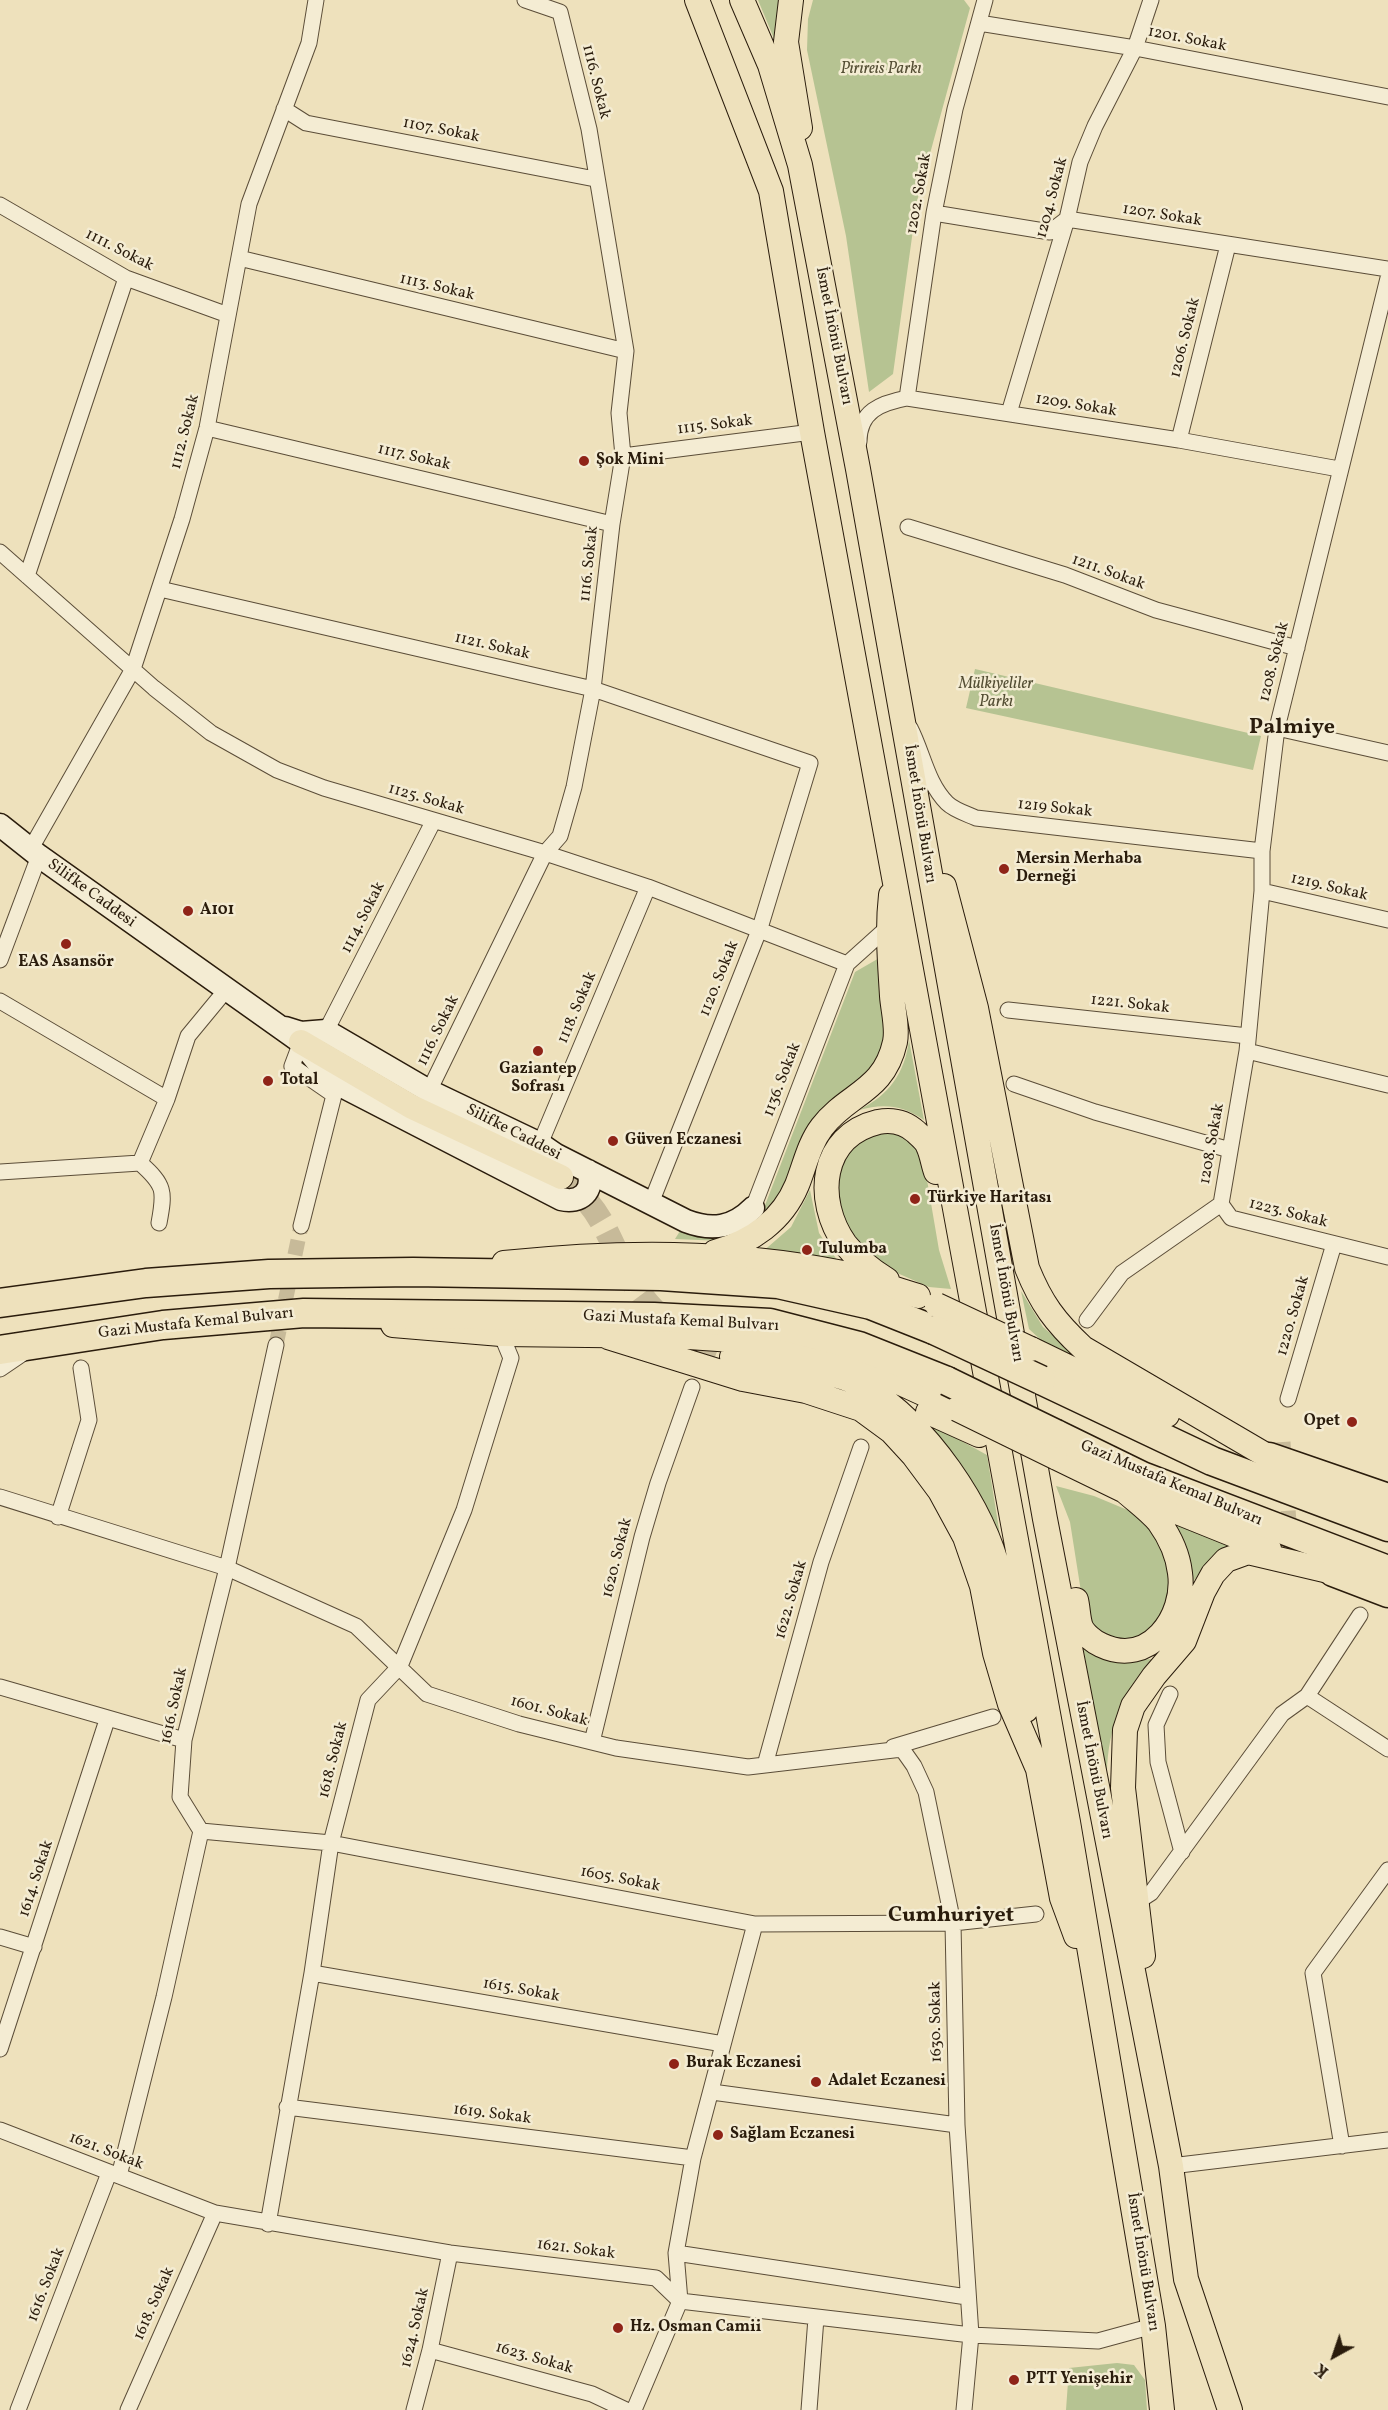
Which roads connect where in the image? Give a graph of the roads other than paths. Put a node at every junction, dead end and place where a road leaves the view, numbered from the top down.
1 (316, 0) edge
2 (525, 0) edge
3 (697, 0) edge
4 (742, 0) edge
5 (791, 0) edge
6 (985, 0) edge
7 (1151, 0) edge
8 (979, 23) junction
9 (1135, 48) junction
10 (1388, 97) edge
11 (284, 110) junction
12 (800, 165) junction
13 (595, 179) junction
14 (0, 205) edge
15 (934, 213) junction
16 (1067, 219) junction
17 (1228, 245) junction
18 (239, 258) junction
19 (1388, 269) edge
20 (126, 278) junction
21 (1388, 278) edge
22 (228, 315) junction
23 (626, 351) junction
24 (907, 398) junction
25 (1009, 413) junction
26 (207, 428) junction
27 (812, 432) junction
28 (1179, 440) junction
29 (623, 456) junction
30 (858, 469) junction
31 (1339, 469) junction
32 (612, 524) junction
33 (908, 527) dead end
34 (0, 552) edge
35 (27, 576) junction
36 (160, 589) junction
37 (1298, 648) junction
38 (133, 669) junction
39 (593, 689) junction
40 (903, 716) junction
41 (1277, 728) junction
42 (1388, 753) edge
43 (810, 763) joint
44 (910, 768) junction
45 (433, 822) junction
46 (0, 825) edge
47 (1262, 851) junction
48 (34, 853) junction
49 (545, 853) junction
50 (894, 872) junction
51 (648, 887) junction
52 (1262, 891) junction
53 (1388, 920) edge
54 (760, 928) junction
55 (887, 928) junction
56 (0, 960) edge
57 (847, 964) junction
58 (226, 990) junction
59 (5, 1005) edge
60 (1008, 1010) dead end
61 (273, 1023) junction
62 (326, 1031) junction
63 (300, 1042) junction
64 (1248, 1043) junction
65 (1014, 1084) dead end
66 (1388, 1085) edge
67 (429, 1091) junction
68 (167, 1098) junction
69 (540, 1143) junction
70 (1230, 1150) junction
71 (140, 1163) junction
72 (0, 1172) edge
73 (588, 1172) junction
74 (561, 1177) tunnel mouth
75 (651, 1203) junction
76 (1221, 1204) junction
77 (753, 1208) joint
78 (159, 1223) dead end
79 (301, 1227) tunnel mouth
80 (1334, 1244) junction
81 (698, 1254) junction
82 (1388, 1257) edge
83 (966, 1259) junction
84 (412, 1272) junction
85 (0, 1303) edge
86 (930, 1310) junction
87 (304, 1313) junction
88 (1087, 1320) dead end
89 (501, 1334) junction
90 (608, 1337) junction
91 (37, 1344) junction
92 (276, 1345) tunnel mouth
93 (0, 1350) edge
94 (732, 1357) tunnel mouth
95 (81, 1368) dead end
96 (0, 1369) edge
97 (864, 1387) junction
98 (692, 1388) dead end
99 (1288, 1399) dead end
100 (861, 1447) dead end
101 (1056, 1454) junction
102 (1269, 1457) junction
103 (1125, 1491) junction
104 (0, 1497) edge
105 (1388, 1497) edge
106 (58, 1517) junction
107 (1045, 1519) junction
108 (1388, 1527) edge
109 (227, 1569) junction
110 (1388, 1570) edge
111 (1333, 1572) junction
112 (1388, 1593) edge
113 (1360, 1615) dead end
114 (400, 1666) junction
115 (0, 1687) edge
116 (1170, 1694) dead end
117 (1307, 1696) junction
118 (993, 1717) dead end
119 (107, 1720) junction
120 (184, 1740) junction
121 (592, 1742) junction
122 (902, 1749) joint
123 (1388, 1749) edge
124 (878, 1752) junction
125 (765, 1765) junction
126 (1038, 1770) junction
127 (201, 1831) junction
128 (331, 1843) junction
129 (1182, 1852) junction
130 (1388, 1870) edge
131 (1137, 1902) junction
132 (1036, 1914) dead end
133 (953, 1923) junction
134 (755, 1924) junction
135 (0, 1937) edge
136 (34, 1947) junction
137 (312, 1973) junction
138 (1098, 2001) junction
139 (1139, 2006) junction
140 (723, 2044) junction
141 (0, 2049) edge
142 (712, 2092) junction
143 (287, 2107) junction
144 (957, 2125) junction
145 (0, 2130) edge
146 (1388, 2140) edge
147 (1342, 2146) junction
148 (693, 2158) junction
149 (1171, 2166) junction
150 (114, 2174) junction
151 (214, 2213) junction
152 (268, 2224) junction
153 (450, 2253) junction
154 (676, 2253) junction
155 (1186, 2279) junction
156 (1145, 2283) junction
157 (967, 2297) junction
158 (680, 2301) junction
159 (816, 2318) junction
160 (1153, 2326) junction
161 (971, 2335) junction
162 (430, 2350) junction
163 (18, 2410) edge
164 (128, 2410) edge
165 (414, 2410) edge
166 (626, 2410) edge
167 (634, 2410) edge
168 (808, 2410) edge
169 (964, 2410) edge
170 (1162, 2410) edge
171 (1176, 2410) edge
172 (1213, 2410) edge
173 (1230, 2410) edge

1 - 11 street, 1112. Sokak
2 - 13 street, 1116. Sokak
3 - 27 main road, İsmet İnönü Bulvarı
4 - 12 main road, İsmet İnönü Bulvarı
5 - 12 main road
6 - 8 street, 1202. Sokak
7 - 9 street, 1204. Sokak
8 - 9 street, 1201. Sokak
8 - 15 street, 1202. Sokak
9 - 10 street, 1201. Sokak
9 - 16 street, 1204. Sokak
11 - 13 street, 1107. Sokak
11 - 18 street, 1112. Sokak
12 - 30 main road, İsmet İnönü Bulvarı
13 - 23 street, 1116. Sokak
14 - 20 street, 1111. Sokak
15 - 16 street
15 - 24 street, 1202. Sokak
16 - 17 street, 1207. Sokak
16 - 25 street, 1204. Sokak
17 - 19 street, 1207. Sokak
17 - 28 street, 1206. Sokak
18 - 22 street, 1112. Sokak
18 - 23 street, 1113. Sokak
20 - 22 street, 1111. Sokak
20 - 35 street
21 - 31 street, 1208. Sokak
22 - 26 street, 1112. Sokak
23 - 29 street, 1116. Sokak
24 - 25 street, 1209. Sokak
24 - 30 street, 1209. Sokak
25 - 28 street, 1209. Sokak
26 - 32 street, 1117. Sokak
26 - 36 street, 1112. Sokak
27 - 29 street, 1115. Sokak
27 - 50 main road, İsmet İnönü Bulvarı
28 - 31 street, 1209. Sokak
29 - 32 street, 1116. Sokak
30 - 40 main road, İsmet İnönü Bulvarı
31 - 37 street, 1208. Sokak
32 - 39 street, 1116. Sokak
33 - 37 street, 1211. Sokak
34 - 35 street, 1125. Sokak
35 - 38 street, 1125. Sokak
36 - 38 street, 1112. Sokak
36 - 39 street, 1121. Sokak
37 - 41 street, 1208. Sokak
38 - 45 street, 1125. Sokak
38 - 48 street, 1112. Sokak
39 - 43 street, 1121. Sokak
39 - 49 street, 1116. Sokak
40 - 44 main road, İsmet İnönü Bulvarı
40 - 47 street, 1219 Sokak
41 - 42 street
41 - 47 street, 1208. Sokak
43 - 54 street, 1120. Sokak
44 - 102 main road
44 - 107 main road, İsmet İnönü Bulvarı
45 - 49 street, 1125. Sokak
45 - 62 street, 1114. Sokak
46 - 48 street, Silifke Caddesi
47 - 52 street, 1208. Sokak
48 - 56 street, 1112. Sokak
48 - 58 street, Silifke Caddesi
49 - 51 street, 1125. Sokak
49 - 67 street, 1116. Sokak
50 - 55 main road
50 - 83 main road, İsmet İnönü Bulvarı
51 - 54 street, 1125. Sokak
51 - 69 street, 1118. Sokak
52 - 53 street, 1219. Sokak
52 - 64 street, 1208. Sokak
54 - 57 street, 1125. Sokak
54 - 75 street, 1120. Sokak
55 - 57 street
55 - 81 main road
57 - 77 street, 1136. Sokak
58 - 61 street, Silifke Caddesi
58 - 68 street
59 - 68 street
60 - 64 street, 1221. Sokak
61 - 62 street, Silifke Caddesi
61 - 63 street, Silifke Caddesi
62 - 67 street, Silifke Caddesi
63 - 73 street, Silifke Caddesi
63 - 74 main road
63 - 79 street
64 - 66 street, 1221. Sokak
64 - 70 street, 1208. Sokak
65 - 70 street
67 - 69 street, Silifke Caddesi
68 - 71 street
69 - 73 street, Silifke Caddesi
70 - 76 street, 1208. Sokak
71 - 72 street
71 - 78 street
73 - 75 street, Silifke Caddesi
75 - 77 street, Silifke Caddesi
76 - 80 street, 1223. Sokak
76 - 88 street
80 - 82 street, 1223. Sokak
80 - 99 street, 1220. Sokak
81 - 84 main road
81 - 86 main road
83 - 86 main road
83 - 138 main road, İsmet İnönü Bulvarı
84 - 85 highway
84 - 86 highway
86 - 102 main road, bridge
86 - 108 highway, bridge
87 - 89 main road
87 - 91 highway, Gazi Mustafa Kemal Bulvarı
87 - 101 highway, Gazi Mustafa Kemal Bulvarı, bridge
89 - 90 main road
89 - 114 street, 1618. Sokak
90 - 101 main road, bridge
90 - 126 main road
91 - 93 highway, Gazi Mustafa Kemal Bulvarı
91 - 96 street
92 - 109 street, 1616. Sokak
94 - 97 main road
95 - 106 street
97 - 101 main road
97 - 126 main road
98 - 121 street, 1620. Sokak
100 - 125 street, 1622. Sokak
101 - 103 main road
101 - 110 highway, Gazi Mustafa Kemal Bulvarı
102 - 105 highway
103 - 107 main road
103 - 111 main road
104 - 106 street, 1601. Sokak
106 - 109 street, 1601. Sokak
107 - 139 main road, İsmet İnönü Bulvarı
109 - 114 street, 1601. Sokak
109 - 120 street, 1616. Sokak
111 - 112 highway
111 - 131 main road
113 - 117 street
114 - 121 street, 1601. Sokak
114 - 128 street, 1618. Sokak
115 - 119 street
116 - 129 street
117 - 123 street
117 - 129 street
118 - 124 street
119 - 120 street
119 - 136 street, 1614. Sokak
120 - 127 street, 1616. Sokak
121 - 125 street, 1601. Sokak
122 - 124 street, 1601. Sokak
122 - 133 street, 1630. Sokak
124 - 125 street, 1601. Sokak
126 - 138 main road
127 - 128 street, 1605. Sokak
127 - 150 street, 1616. Sokak
128 - 134 street, 1605. Sokak
128 - 137 street, 1618. Sokak
129 - 131 street
130 - 147 street
131 - 139 main road
132 - 133 street, 1605. Sokak
133 - 134 street, 1605. Sokak
133 - 144 street, 1630. Sokak
134 - 140 street
135 - 136 street
136 - 141 street, 1614. Sokak
137 - 140 street, 1615. Sokak
137 - 143 street, 1618. Sokak
138 - 156 main road, İsmet İnönü Bulvarı
139 - 149 main road, İsmet İnönü Bulvarı
140 - 142 street
142 - 144 street
142 - 148 street
143 - 148 street, 1619. Sokak
143 - 152 street, 1618. Sokak
144 - 157 street, 1630. Sokak
145 - 150 street, 1621. Sokak
146 - 147 street
147 - 149 street
148 - 154 street
149 - 155 main road, İsmet İnönü Bulvarı
150 - 151 street, 1621. Sokak
150 - 163 street, 1616. Sokak
151 - 152 street, 1621. Sokak
151 - 164 street, 1618. Sokak
152 - 153 street, 1621. Sokak
153 - 158 street, 1621. Sokak
153 - 162 street, 1624. Sokak
154 - 157 street
154 - 158 street
155 - 172 main road
155 - 173 main road, İsmet İnönü Bulvarı
156 - 160 main road, İsmet İnönü Bulvarı
156 - 171 main road
157 - 161 street, 1630. Sokak
158 - 159 street
158 - 167 street
159 - 161 street
159 - 168 street
160 - 161 street
160 - 170 main road, İsmet İnönü Bulvarı
161 - 169 street, 1630. Sokak
162 - 165 street, 1624. Sokak
162 - 166 street, 1623. Sokak

